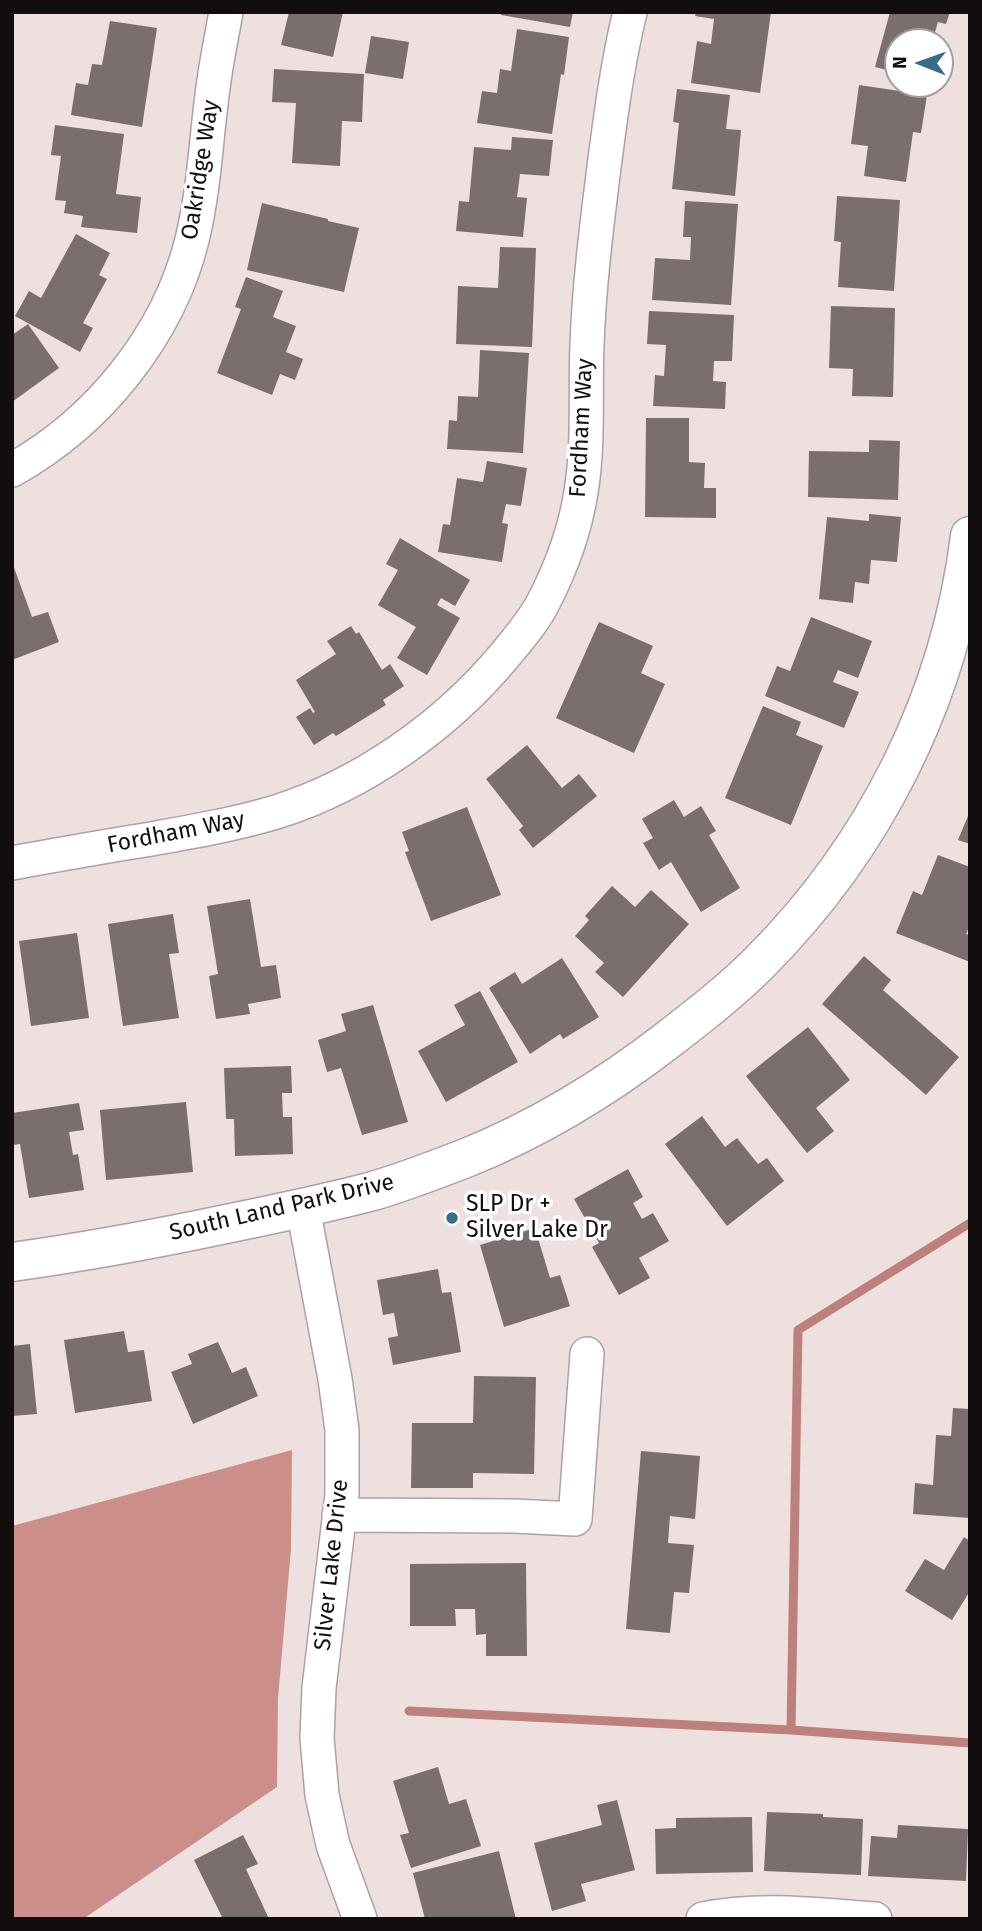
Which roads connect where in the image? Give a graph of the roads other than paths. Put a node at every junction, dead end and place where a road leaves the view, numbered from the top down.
1 (226, 12) edge
2 (630, 12) edge
3 (12, 470) edge
4 (970, 536) edge
5 (12, 863) edge
6 (303, 1208) junction
7 (12, 1262) edge
8 (587, 1354) dead end
9 (339, 1515) junction
10 (804, 1916) edge
11 (360, 1919) edge
12 (703, 1919) edge
13 (875, 1919) edge

1 - 3 street, Oakridge Way
2 - 5 street, Fordham Way
4 - 6 street, South Land Park Drive
6 - 7 street, South Land Park Drive
6 - 9 street, Silver Lake Drive
8 - 9 street
9 - 11 street, Silver Lake Drive
10 - 12 street
10 - 13 street

